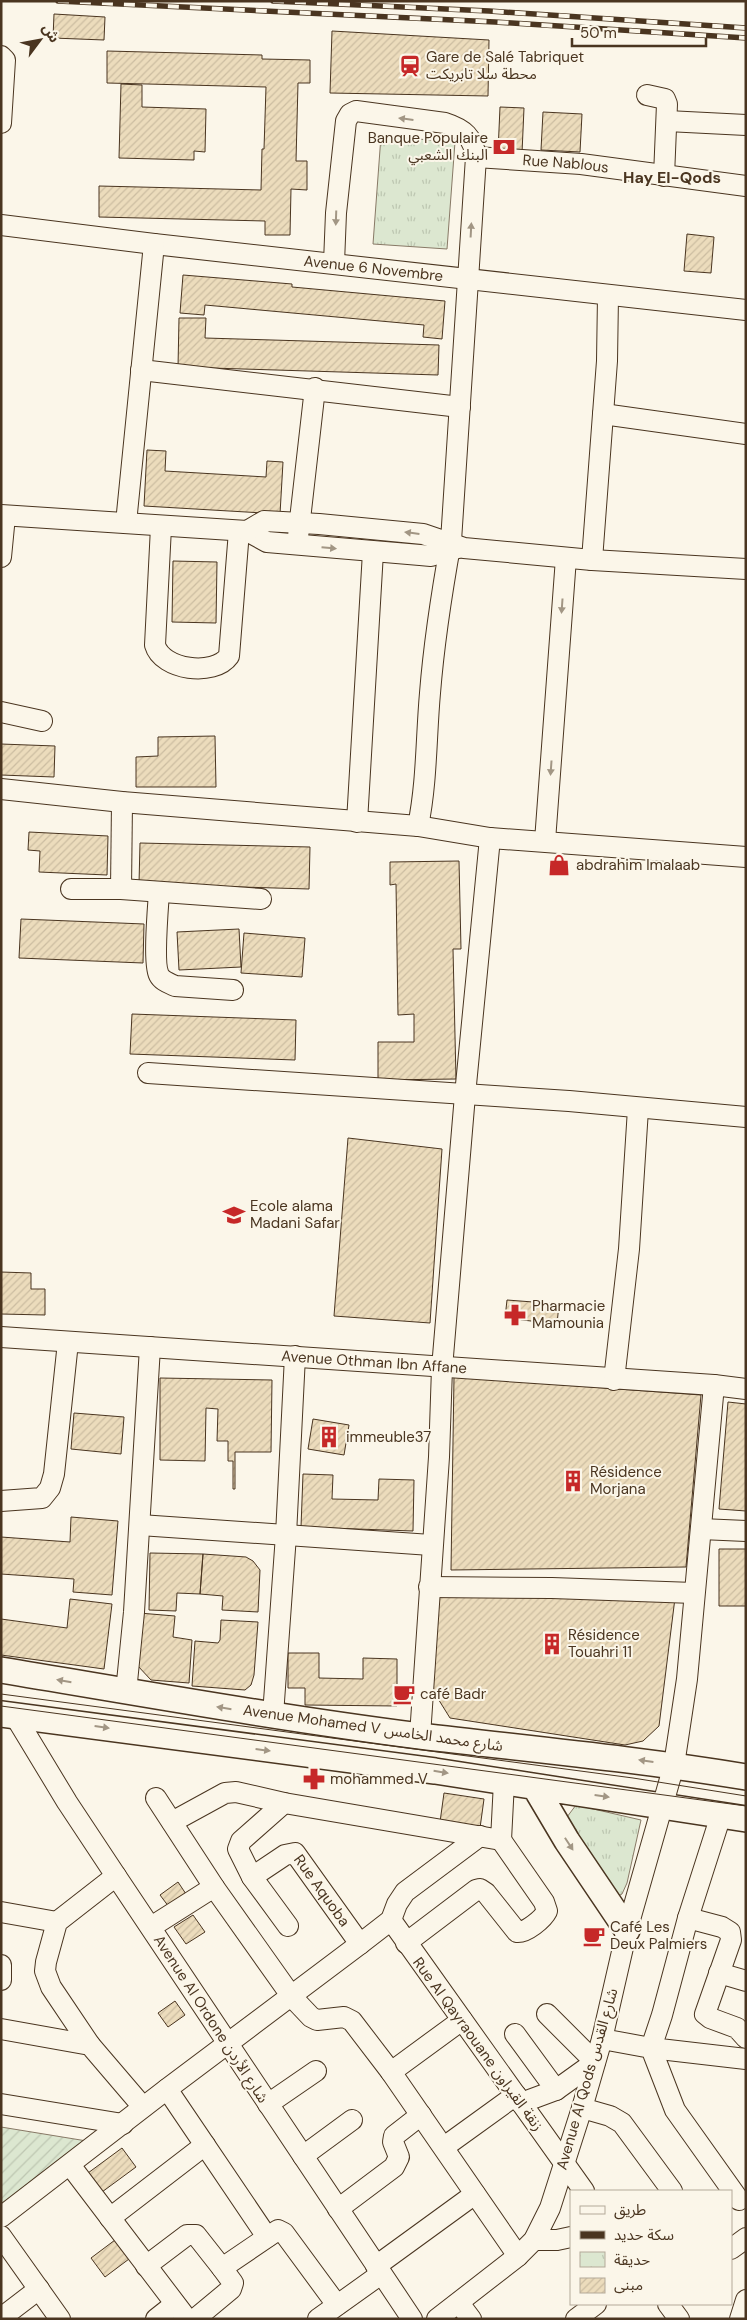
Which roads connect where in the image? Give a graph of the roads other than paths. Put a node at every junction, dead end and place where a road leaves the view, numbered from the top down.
1 (1, 56) edge
2 (647, 95) dead end
3 (667, 121) junction
4 (1, 123) edge
5 (746, 125) edge
6 (476, 157) junction
7 (664, 176) junction
8 (746, 186) edge
9 (1, 225) edge
10 (154, 244) junction
11 (334, 263) junction
12 (469, 279) junction
13 (608, 296) junction
14 (746, 310) edge
15 (142, 370) junction
16 (314, 388) junction
17 (460, 407) junction
18 (604, 414) junction
19 (746, 434) edge
20 (3, 516) edge
21 (126, 523) junction
22 (300, 523) junction
23 (161, 527) junction
24 (243, 531) junction
25 (297, 544) junction
26 (452, 547) junction
27 (373, 552) junction
28 (1, 557) edge
29 (566, 558) junction
30 (592, 560) junction
31 (746, 569) edge
32 (1, 712) edge
33 (42, 721) dead end
34 (1, 789) edge
35 (122, 802) junction
36 (357, 822) junction
37 (418, 826) junction
38 (490, 838) junction
39 (545, 841) junction
40 (746, 857) edge
41 (71, 889) dead end
42 (121, 889) junction
43 (158, 892) junction
44 (261, 899) dead end
45 (234, 990) dead end
46 (148, 1073) dead end
47 (465, 1095) junction
48 (638, 1109) junction
49 (746, 1117) edge
50 (1, 1337) edge
51 (68, 1342) junction
52 (150, 1347) junction
53 (295, 1356) junction
54 (442, 1368) junction
55 (614, 1380) junction
56 (714, 1385) junction
57 (746, 1389) edge
58 (1, 1501) edge
59 (140, 1526) junction
60 (701, 1529) junction
61 (746, 1531) edge
62 (286, 1535) junction
63 (431, 1545) junction
64 (429, 1586) junction
65 (694, 1593) junction
66 (1, 1670) edge
67 (126, 1692) junction
68 (8, 1715) edge
69 (273, 1715) junction
70 (420, 1736) junction
71 (674, 1765) junction
72 (746, 1778) edge
73 (504, 1782) junction
74 (534, 1787) junction
75 (156, 1798) dead end
76 (284, 1803) junction
77 (662, 1805) junction
78 (721, 1815) junction
79 (746, 1819) edge
80 (172, 1822) junction
81 (480, 1836) junction
82 (501, 1840) junction
83 (116, 1876) junction
84 (252, 1876) junction
85 (214, 1888) junction
86 (1, 1912) edge
87 (688, 1918) junction
88 (390, 1920) junction
89 (57, 1922) junction
90 (288, 1926) dead end
91 (151, 1927) junction
92 (627, 1930) junction
93 (406, 1943) junction
94 (360, 1944) junction
95 (1, 1965) edge
96 (719, 1973) junction
97 (1, 1980) edge
98 (746, 1981) edge
99 (292, 1997) junction
100 (547, 2014) dead end
101 (462, 2020) junction
102 (1, 2029) edge
103 (515, 2034) dead end
104 (746, 2038) edge
105 (602, 2039) junction
106 (227, 2044) junction
107 (90, 2045) junction
108 (651, 2048) junction
109 (746, 2058) edge
110 (595, 2062) junction
111 (316, 2071) dead end
112 (391, 2072) junction
113 (167, 2089) junction
114 (556, 2090) junction
115 (518, 2099) junction
116 (1, 2104) edge
117 (268, 2104) junction
118 (143, 2107) junction
119 (582, 2108) junction
120 (421, 2115) junction
121 (352, 2120) dead end
122 (123, 2124) junction
123 (204, 2144) junction
124 (444, 2148) junction
125 (303, 2156) junction
126 (563, 2163) junction
127 (70, 2165) junction
128 (583, 2190) edge
129 (671, 2190) edge
130 (728, 2190) edge
131 (475, 2194) junction
132 (338, 2209) junction
133 (1, 2217) edge
134 (110, 2218) junction
135 (1, 2236) edge
136 (267, 2237) junction
137 (570, 2237) edge
138 (746, 2238) edge
139 (534, 2240) junction
140 (732, 2248) edge
141 (518, 2256) junction
142 (146, 2266) junction
143 (222, 2268) junction
144 (378, 2270) junction
145 (39, 2289) junction
146 (746, 2300) edge
147 (459, 2303) junction
148 (337, 2305) junction
149 (595, 2305) edge
150 (669, 2305) edge
151 (181, 2311) edge
152 (1, 2318) edge
153 (60, 2319) edge
154 (156, 2319) edge
155 (196, 2319) edge
156 (318, 2319) edge
157 (412, 2319) edge
158 (437, 2319) edge
159 (470, 2319) edge
160 (576, 2319) edge
161 (679, 2319) edge
162 (740, 2319) edge

1 - 4 street
2 - 3 street
3 - 5 street
3 - 7 street
6 - 7 street, Rue Nablous
6 -> 11 street
12 -> 6 street
7 - 8 street, Rue Nablous
9 - 10 street, Avenue 6 Novembre
10 - 11 street, Avenue 6 Novembre
10 - 15 street
11 - 12 street, Avenue 6 Novembre
12 - 13 street, Avenue 6 Novembre
12 - 17 street
13 - 14 street, Avenue 6 Novembre
13 - 18 street
15 - 16 street
15 - 21 street
16 - 17 street
16 - 22 street
17 - 26 street
18 - 19 street
18 - 30 street
20 - 21 street
20 - 28 street
21 - 23 street
22 - 24 street
22 - 25 street
26 -> 22 street
23 - 24 street
23 - 24 street
24 - 25 street
25 -> 27 street
26 - 27 street
26 - 29 street
26 - 37 street
27 - 36 street
29 - 30 street
29 -> 39 street
30 - 31 street
32 - 33 street
34 - 35 street
35 - 36 street
35 - 42 street
36 - 37 street
37 - 38 street
38 - 39 street
38 - 47 street
39 - 40 street
41 - 42 street
42 - 43 street
43 - 44 street
43 - 45 street
46 - 47 street
47 - 48 street
47 - 54 street
48 - 49 street
48 - 55 street
50 - 51 street, Avenue Othman Ibn Affane
51 - 52 street, Avenue Othman Ibn Affane
51 - 58 street
52 - 53 street, Avenue Othman Ibn Affane
52 - 59 street
53 - 54 street, Avenue Othman Ibn Affane
53 - 62 street
54 - 55 street, Avenue Othman Ibn Affane
54 - 63 street
55 - 56 street, Avenue Othman Ibn Affane
56 - 57 street, Avenue Othman Ibn Affane
56 - 60 street, Avenue Al Qods شارع القدس
59 - 62 street
59 - 67 street
60 - 61 street
60 - 65 street, Avenue Al Qods شارع القدس
62 - 63 street
62 - 69 street
63 - 64 street
64 - 65 street
64 - 70 street
65 - 71 street, Avenue Al Qods شارع القدس
67 -> 66 main road, Avenue Mohamed V شارع محمد الخامس
69 -> 67 main road, Avenue Mohamed V شارع محمد الخامس
68 -> 73 main road
68 - 83 street, Avenue Al Ordone شارع الأردن
69 - 70 main road, Avenue Mohamed V شارع محمد الخامس
71 -> 70 main road, Avenue Mohamed V شارع محمد الخامس
71 - 72 main road, Avenue Mohamed V شارع محمد الخامس
71 - 77 street, Avenue Al Qods شارع القدس
73 - 74 main road
73 - 82 street
74 -> 77 main road
74 -> 92 main road
75 - 80 street
76 - 80 street
76 - 81 street
76 - 84 street
77 - 78 main road
77 - 92 street, Avenue Al Qods شارع القدس
78 - 79 main road
78 - 87 street
80 - 85 street
81 - 82 street
81 - 88 street
82 - 93 street
83 - 89 street
83 - 91 street, Avenue Al Ordone شارع الأردن
84 - 90 street
84 - 94 street, Rue Aquoba
85 - 91 street
85 - 99 street
86 - 89 street
87 - 96 street
87 - 108 street
88 - 93 street, Rue Al Qayraouane زنقة القيراون
88 - 94 street
89 - 107 street
91 - 106 street, Avenue Al Ordone شارع الأردن
92 - 105 street, Avenue Al Qods شارع القدس
93 - 101 street, Rue Al Qayraouane زنقة القيراون
94 - 99 street
95 - 97 street
96 - 98 street
96 - 104 street
99 - 106 street
99 - 112 street
100 - 110 street
101 - 112 street
101 - 115 street, Rue Al Qayraouane زنقة القيراون
102 - 107 street
103 - 114 street
105 - 108 street
105 - 110 street, Avenue Al Qods شارع القدس
106 - 113 street
106 - 117 street, Avenue Al Ordone شارع الأردن
107 - 118 street
108 - 109 street
108 - 130 street
110 - 114 street
110 - 119 street, Avenue Al Qods شارع القدس
111 - 117 street
112 - 120 street
113 - 118 street
113 - 123 street
114 - 115 street
115 - 124 street
115 - 126 street, Rue Al Qayraouane زنقة القيراون
116 - 122 street
117 - 125 street, Avenue Al Ordone شارع الأردن
118 - 122 street
119 - 126 street, Avenue Al Qods شارع القدس
119 - 129 street
120 - 124 street
120 - 132 street
121 - 125 street
122 - 127 street
123 - 134 street
123 - 136 street
124 - 131 street
125 - 132 street, Avenue Al Ordone شارع الأردن
126 - 128 street, Rue Al Qayraouane زنقة القيراون
126 - 139 street, Avenue Al Qods شارع القدس
127 - 133 street
127 - 134 street
131 - 141 street
131 - 144 street
132 - 144 street, Avenue Al Ordone شارع الأردن
134 - 142 street
135 - 145 street
136 - 143 street
136 - 148 street
137 - 139 street
138 - 140 street
139 - 141 street, Avenue Al Qods شارع القدس
141 - 147 street, Avenue Al Qods شارع القدس
142 - 143 street
142 - 151 street
143 - 155 street
144 - 148 street
144 - 157 street, Avenue Al Ordone شارع الأردن
145 - 152 street
145 - 153 street
146 - 162 street
147 - 158 street, Avenue Al Qods شارع القدس
147 - 159 street
148 - 156 street
149 - 160 street
150 - 161 street
151 - 154 street

